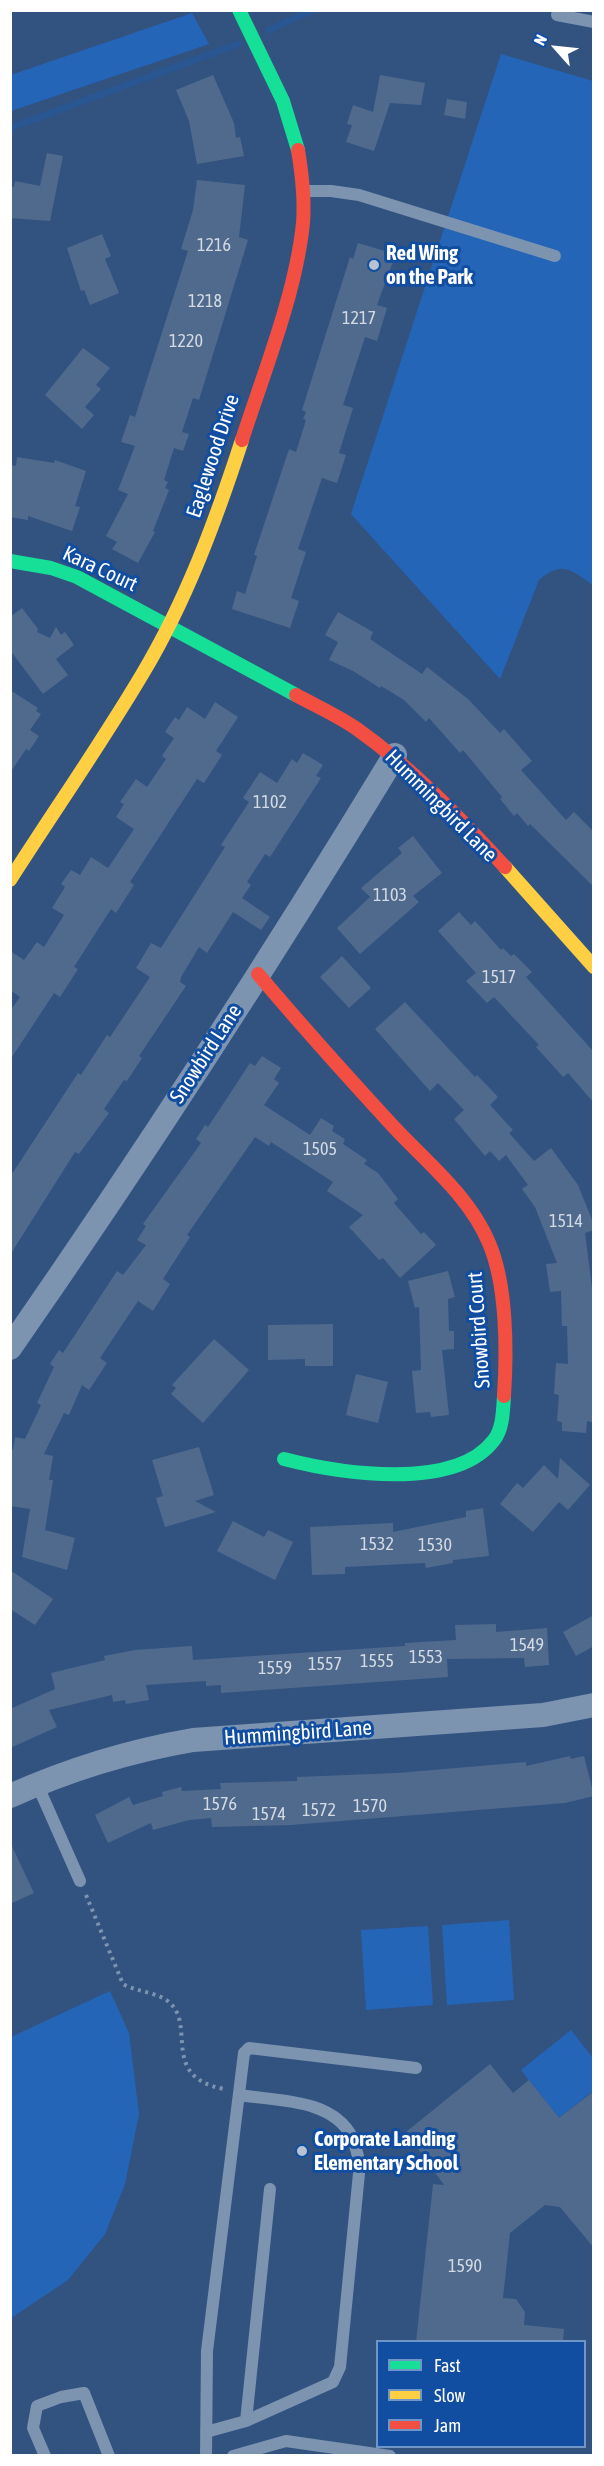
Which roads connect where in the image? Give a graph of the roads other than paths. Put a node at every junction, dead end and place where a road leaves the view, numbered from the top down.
1 (239, 10) edge
2 (558, 10) edge
3 (594, 22) edge
4 (304, 191) junction
5 (555, 256) dead end
6 (10, 561) edge
7 (168, 626) junction
8 (395, 755) junction
9 (10, 880) edge
10 (594, 967) edge
11 (258, 974) junction
12 (10, 1348) edge
13 (284, 1459) dead end
14 (594, 1705) edge
15 (37, 1784) junction
16 (10, 1796) edge
17 (80, 1881) road end
18 (416, 2068) dead end
19 (240, 2091) junction
20 (270, 2189) dead end
21 (246, 2421) junction
22 (206, 2432) junction
23 (45, 2456) edge
24 (109, 2456) edge
25 (206, 2456) edge
26 (233, 2456) edge
27 (390, 2456) edge

1 - 4 street, Eaglewood Drive
2 - 3 lane
4 - 5 lane
4 - 7 street, Eaglewood Drive
6 - 7 street, Kara Court
7 - 8 street, Hummingbird Lane
7 - 9 street, Eaglewood Drive
8 - 10 street, Hummingbird Lane
8 - 11 street, Snowbird Lane
11 - 12 street, Snowbird Lane
11 - 13 street, Snowbird Court
14 - 15 street, Hummingbird Lane
15 - 16 street, Hummingbird Lane
15 - 17 lane
18 - 19 lane
19 - 21 lane
19 - 22 lane
20 - 21 lane
21 - 22 lane
22 - 25 lane
23 - 24 lane
26 - 27 lane

